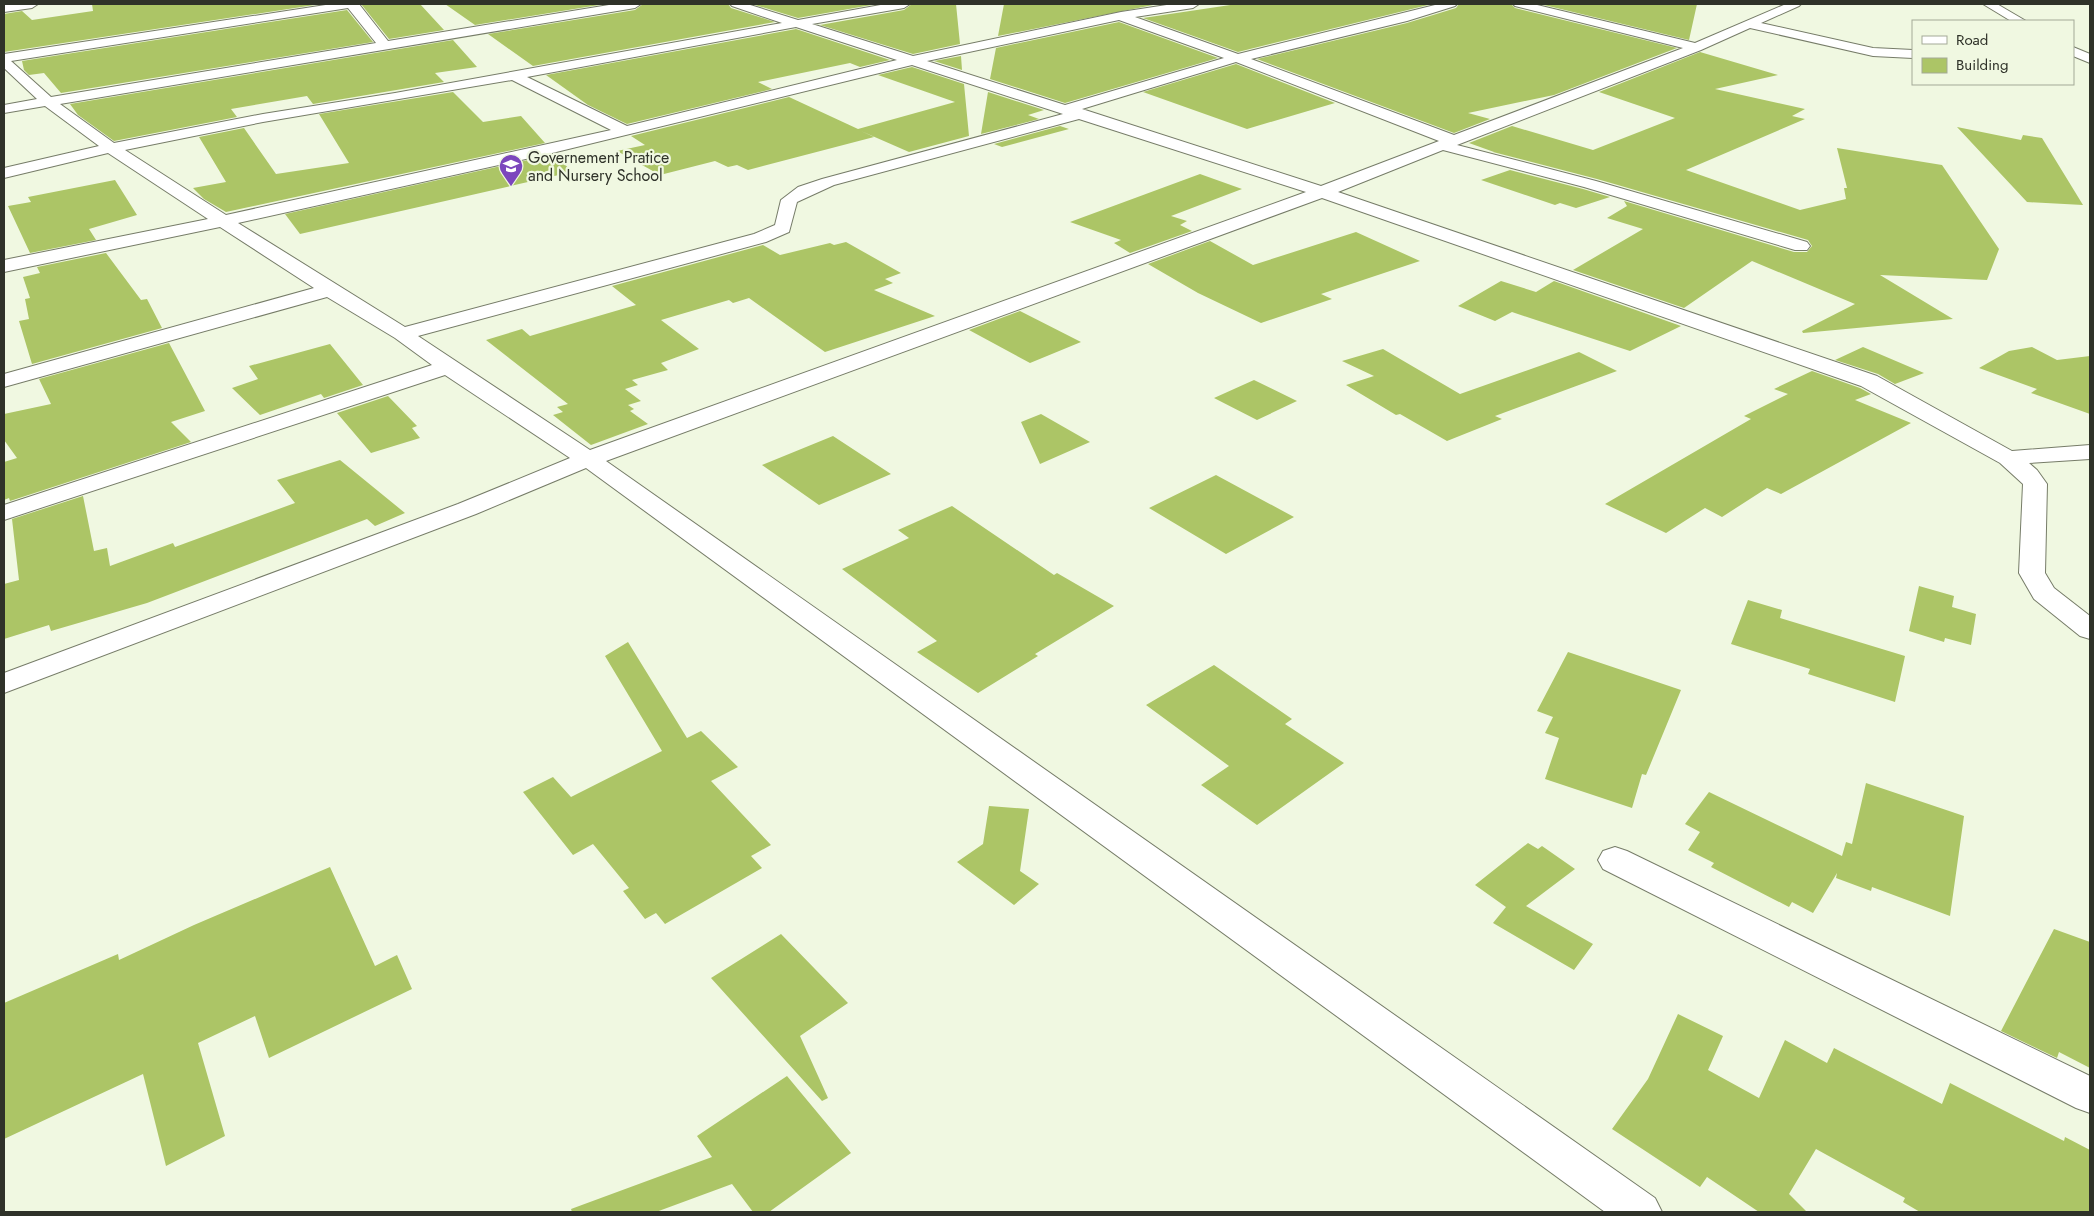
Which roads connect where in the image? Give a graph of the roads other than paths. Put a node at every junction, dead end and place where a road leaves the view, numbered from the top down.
1 (32, 4) edge
2 (352, 4) edge
3 (635, 4) edge
4 (736, 4) edge
5 (904, 4) edge
6 (1193, 4) edge
7 (1451, 4) edge
8 (1518, 4) edge
9 (1795, 4) edge
10 (1989, 4) edge
11 (4, 8) edge
12 (1118, 15) junction
13 (2018, 20) edge
14 (794, 22) junction
15 (1748, 24) junction
16 (386, 47) junction
17 (1696, 47) junction
18 (2074, 51) edge
19 (1912, 54) edge
20 (1237, 58) junction
21 (4, 59) edge
22 (2090, 59) edge
23 (916, 60) junction
24 (513, 75) junction
25 (46, 101) junction
26 (4, 109) edge
27 (1075, 111) junction
28 (625, 131) junction
29 (1446, 142) junction
30 (111, 148) junction
31 (4, 173) edge
32 (1322, 192) junction
33 (223, 221) junction
34 (1802, 246) dead end
35 (4, 266) edge
36 (329, 290) junction
37 (402, 334) junction
38 (448, 367) junction
39 (4, 381) edge
40 (2090, 452) edge
41 (2008, 458) junction
42 (588, 459) junction
43 (4, 513) edge
44 (2090, 630) edge
45 (4, 684) edge
46 (1615, 860) dead end
47 (2090, 1095) edge
48 (1640, 1212) edge

1 - 11 street
2 - 16 street
2 - 21 street
3 - 16 street
4 - 14 street
5 - 14 street
6 - 12 street
7 - 20 street
8 - 17 street
9 - 15 street
10 - 13 street
12 - 20 street
12 - 23 street
14 - 23 street
14 - 24 street
15 - 17 street
15 - 19 street
16 - 25 street
17 - 29 street
18 - 22 street
20 - 27 street
20 - 29 street
21 - 25 street
23 - 27 street
23 - 28 street
24 - 28 street
24 - 30 street
25 - 26 street
25 - 30 street
27 - 32 street
27 - 37 street
28 - 33 street
29 - 32 street
29 - 34 street
30 - 31 street
30 - 33 street
32 - 41 street
32 - 42 street
33 - 35 street
33 - 36 street
36 - 37 street
36 - 39 street
37 - 38 street
38 - 42 street
38 - 43 street
40 - 41 street
41 - 44 street
42 - 45 street
42 - 48 street
46 - 47 street

